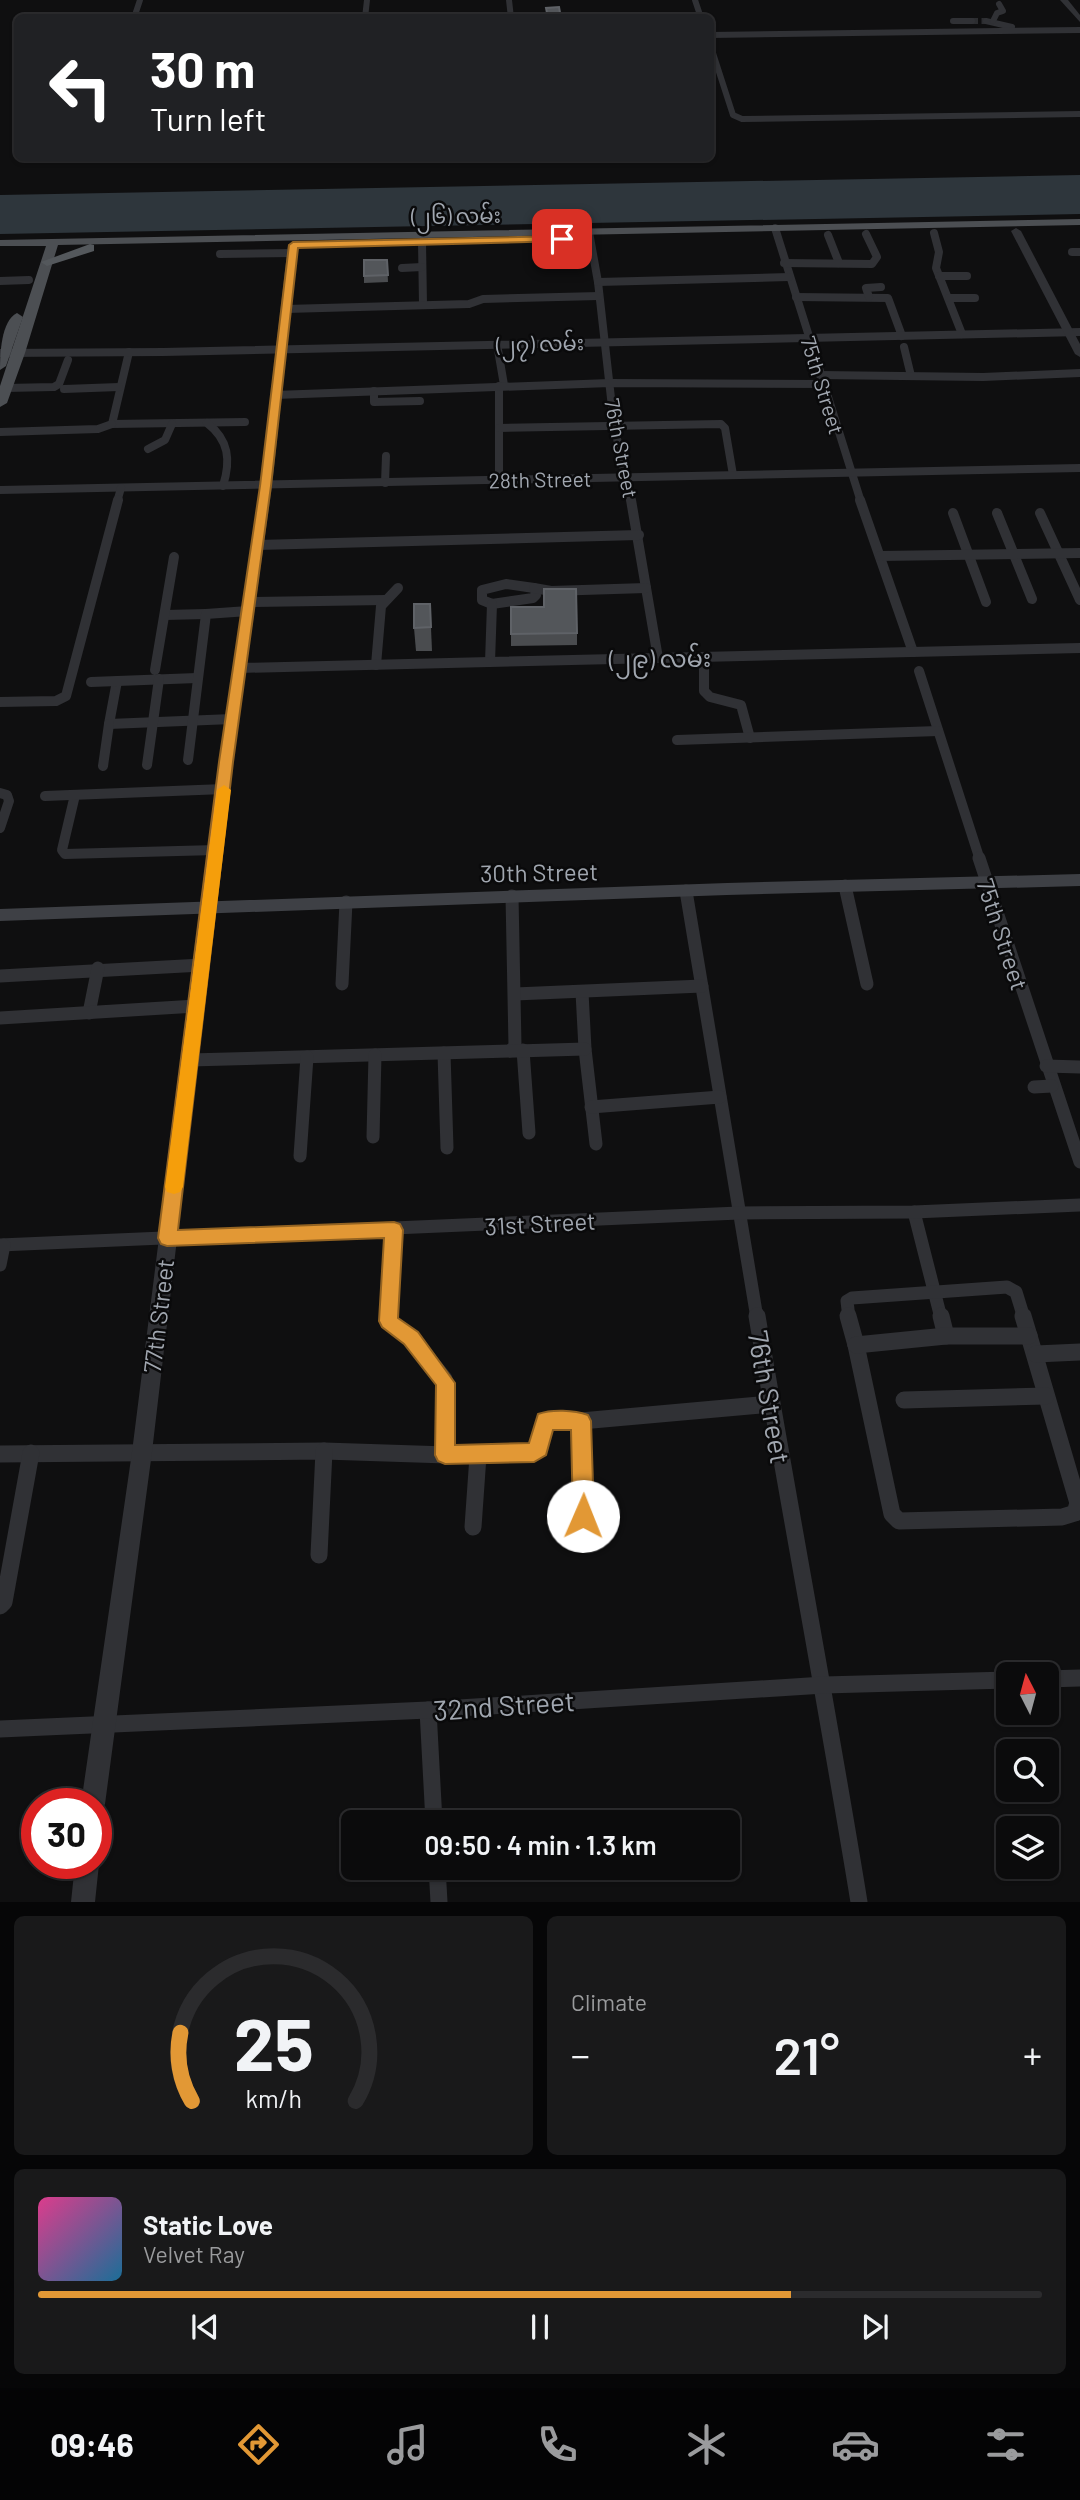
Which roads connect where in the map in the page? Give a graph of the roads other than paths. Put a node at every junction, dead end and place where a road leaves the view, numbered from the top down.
1 (1064, 0) edge
2 (999, 4) dead end
3 (1080, 20) edge
4 (953, 21) dead end
5 (972, 21) tunnel mouth
6 (1080, 30) edge
7 (1021, 31) junction
8 (714, 35) edge
9 (714, 55) edge
10 (723, 80) junction
11 (714, 81) edge
12 (1080, 114) edge
13 (1080, 222) edge
14 (1080, 230) edge
15 (1016, 231) junction
16 (776, 232) junction
17 (934, 233) junction
18 (866, 234) junction
19 (590, 235) junction
20 (828, 235) junction
21 (422, 242) junction
22 (0, 243) edge
23 (46, 245) junction
24 (90, 248) junction
25 (0, 249) edge
26 (293, 249) junction
27 (220, 254) dead end
28 (47, 262) junction
29 (784, 263) junction
30 (839, 263) junction
31 (422, 267) junction
32 (402, 268) dead end
33 (939, 276) junction
34 (967, 276) dead end
35 (789, 277) junction
36 (29, 280) junction
37 (0, 281) edge
38 (598, 282) junction
39 (881, 287) dead end
40 (599, 296) junction
41 (869, 297) junction
42 (796, 298) junction
43 (949, 298) junction
44 (975, 298) dead end
45 (424, 304) junction
46 (286, 309) junction
47 (1075, 332) edge
48 (962, 334) junction
49 (902, 336) junction
50 (809, 339) junction
51 (603, 341) junction
52 (497, 344) junction
53 (904, 347) dead end
54 (280, 348) junction
55 (129, 352) junction
56 (2, 353) edge
57 (19, 353) junction
58 (1080, 354) edge
59 (68, 360) dead end
60 (0, 366) edge
61 (1080, 373) edge
62 (911, 376) junction
63 (822, 380) junction
64 (610, 383) junction
65 (501, 385) junction
66 (120, 387) junction
67 (6, 388) junction
68 (64, 389) dead end
69 (374, 391) junction
70 (275, 395) junction
71 (420, 401) dead end
72 (0, 403) edge
73 (245, 422) dead end
74 (207, 423) junction
75 (113, 424) junction
76 (172, 424) junction
77 (614, 425) junction
78 (499, 428) junction
79 (0, 432) edge
80 (148, 449) dead end
81 (386, 456) dead end
82 (1080, 468) edge
83 (851, 473) junction
84 (733, 475) junction
85 (627, 478) junction
86 (499, 479) junction
87 (386, 482) junction
88 (223, 486) junction
89 (265, 486) junction
90 (121, 488) junction
91 (0, 490) edge
92 (953, 513) dead end
93 (997, 513) dead end
94 (1040, 513) dead end
95 (639, 536) junction
96 (257, 545) junction
97 (1058, 553) junction
98 (1080, 553) edge
99 (969, 555) junction
100 (1014, 555) junction
101 (880, 556) junction
102 (174, 557) dead end
103 (534, 587) junction
104 (398, 588) dead end
105 (646, 588) junction
106 (1032, 599) dead end
107 (385, 600) junction
108 (1080, 600) edge
109 (986, 602) dead end
110 (492, 604) junction
111 (249, 606) junction
112 (206, 614) junction
113 (165, 615) junction
114 (1080, 648) edge
115 (913, 652) junction
116 (704, 657) junction
117 (658, 658) junction
118 (490, 662) junction
119 (376, 665) junction
120 (239, 668) junction
121 (919, 671) dead end
122 (157, 675) junction
123 (197, 678) junction
124 (117, 681) junction
125 (91, 682) dead end
126 (0, 702) edge
127 (930, 704) joint
128 (232, 719) junction
129 (191, 721) junction
130 (153, 722) junction
131 (109, 724) junction
132 (938, 731) junction
133 (750, 738) junction
134 (677, 740) dead end
135 (188, 760) dead end
136 (147, 765) dead end
137 (103, 766) dead end
138 (224, 789) junction
139 (0, 793) edge
140 (75, 795) junction
141 (46, 796) dead end
142 (0, 828) edge
143 (216, 850) junction
144 (1080, 880) edge
145 (987, 883) junction
146 (845, 886) junction
147 (686, 891) junction
148 (512, 896) junction
149 (346, 902) junction
150 (210, 906) junction
151 (0, 915) edge
152 (202, 965) junction
153 (98, 968) junction
154 (0, 976) edge
155 (342, 984) dead end
156 (867, 984) dead end
157 (702, 986) junction
158 (582, 992) junction
159 (514, 994) junction
160 (196, 1006) junction
161 (89, 1013) junction
162 (0, 1018) edge
163 (585, 1049) junction
164 (516, 1050) junction
165 (444, 1053) junction
166 (375, 1055) junction
167 (307, 1057) junction
168 (190, 1060) junction
169 (1046, 1066) junction
170 (1080, 1067) edge
171 (1052, 1086) junction
172 (1034, 1087) dead end
173 (720, 1097) junction
174 (591, 1107) junction
175 (529, 1133) dead end
176 (373, 1137) dead end
177 (596, 1144) dead end
178 (447, 1148) dead end
179 (300, 1156) dead end
180 (1080, 1162) edge
181 (1080, 1205) edge
182 (914, 1212) junction
183 (739, 1213) junction
184 (394, 1230) junction
185 (167, 1238) junction
186 (2, 1245) edge
187 (0, 1265) edge
188 (936, 1291) junction
189 (946, 1336) junction
190 (1030, 1336) junction
191 (856, 1345) junction
192 (1080, 1352) edge
193 (1036, 1354) junction
194 (1046, 1396) junction
195 (904, 1400) dead end
196 (771, 1404) junction
197 (581, 1421) junction
198 (324, 1451) junction
199 (142, 1452) junction
200 (31, 1453) junction
201 (0, 1454) edge
202 (445, 1455) junction
203 (478, 1456) junction
204 (583, 1516) dead end
205 (473, 1527) dead end
206 (319, 1555) dead end
207 (0, 1606) edge
208 (1080, 1678) edge
209 (1059, 1679) edge
210 (996, 1680) edge
211 (824, 1685) junction
212 (428, 1710) junction
213 (102, 1726) junction
214 (0, 1729) edge
215 (95, 1788) edge
216 (433, 1810) edge
217 (85, 1879) edge
218 (438, 1880) edge
219 (83, 1902) edge
220 (439, 1902) edge
221 (859, 1902) edge

1 - 3 street
2 - 7 street
4 - 5 street
6 - 7 street
7 - 8 street
9 - 10 street
10 - 11 street
10 - 12 street
13 - 16 main road, (၂၆) လမ်း
14 - 15 main road, (၂၆) လမ်း
15 - 17 main road, (၂၆) လမ်း
15 - 47 street
16 - 19 main road, (၂၆) လမ်း
16 - 20 main road, (၂၆) လမ်း
16 - 29 street, 75th Street
17 - 18 main road, (၂၆) လမ်း
17 - 33 street
18 - 20 main road, (၂၆) လမ်း
18 - 30 street
19 - 21 main road, (၂၆) လမ်း
19 - 23 main road, (၂၆) လမ်း
19 - 38 street, 76th Street
20 - 30 street
21 - 26 main road, (၂၆) လမ်း
21 - 31 street
22 - 23 main road, (၂၆) လမ်း
23 - 24 main road, (၂၆) လမ်း
23 - 25 main road, (၂၆) လမ်း
23 - 28 main road
23 - 36 main road
24 - 26 main road, (၂၆) လမ်း
24 - 28 highway
26 - 27 street
26 - 46 street, 77th Street
28 - 57 main road
29 - 30 street
29 - 35 street, 75th Street
31 - 32 street
31 - 45 street
33 - 34 street
33 - 43 street
35 - 38 street
35 - 42 street, 75th Street
36 - 37 street
36 - 56 main road
38 - 40 street, 76th Street
39 - 41 street
40 - 45 street
40 - 51 street, 76th Street
41 - 42 street
41 - 49 street
42 - 50 street, 75th Street
43 - 44 street
43 - 48 street
45 - 46 street
46 - 54 street, 77th Street
47 - 48 street, (၂၇) လမ်း
47 - 58 street
48 - 49 street, (၂၇) လမ်း
49 - 50 street, (၂၇) လမ်း
50 - 51 street, (၂၇) လမ်း
50 - 63 street, 75th Street
51 - 52 street, (၂၇) လမ်း
51 - 64 street, 76th Street
52 - 54 street, (၂၇) လမ်း
52 - 65 street
53 - 62 street
54 - 55 street, (၂၇) လမ်း
54 - 70 street, 77th Street
55 - 57 street, (၂၇) လမ်း
55 - 66 street
56 - 57 street, (၂၇) လမ်း
56 - 60 main road
57 - 67 main road
59 - 67 street
61 - 62 street
62 - 63 street
63 - 64 street
63 - 83 street, 75th Street
64 - 65 street
64 - 77 street, 76th Street
65 - 69 street
65 - 78 street
66 - 68 street
66 - 75 street
67 - 72 main road
69 - 70 street
69 - 71 street
70 - 89 street, 77th Street
73 - 74 street
74 - 76 street
74 - 88 street
75 - 76 street
75 - 79 street
76 - 80 street
77 - 78 street
77 - 84 street
77 - 85 street, 76th Street
78 - 86 street
81 - 87 street
82 - 83 street, 28th Street
83 - 84 street, 28th Street
83 - 101 street, 75th Street
84 - 85 street, 28th Street
85 - 86 street, 28th Street
85 - 95 street, 76th Street
86 - 87 street, 28th Street
87 - 89 street, 28th Street
88 - 89 street, 28th Street
88 - 90 street, 28th Street
89 - 96 street, 77th Street
90 - 91 street, 28th Street
90 - 126 street
92 - 99 street
93 - 100 street
94 - 97 street
95 - 96 street
95 - 105 street, 76th Street
96 - 111 street, 77th Street
97 - 98 street
97 - 100 street
97 - 108 street
99 - 100 street
99 - 101 street
99 - 109 street
100 - 106 street
101 - 115 street, 75th Street
102 - 113 street
103 - 105 street
103 - 110 street
103 - 110 street
104 - 107 street
105 - 117 street, 76th Street
107 - 111 street
107 - 119 street
110 - 118 street
111 - 112 street
111 - 120 street, 77th Street
112 - 113 street
112 - 123 street
113 - 122 street
114 - 115 street, (၂၉) လမ်း
115 - 116 street, (၂၉) လမ်း
116 - 117 street, (၂၉) လမ်း
116 - 133 street
117 - 118 street, (၂၉) လမ်း
118 - 119 street, (၂၉) လမ်း
119 - 120 street, (၂၉) လမ်း
120 - 128 street, 77th Street
121 - 127 street
122 - 123 street
122 - 124 street
122 - 130 street
123 - 129 street
124 - 125 street
124 - 131 street
127 - 132 street, 75th Street
128 - 129 street
128 - 138 street, 77th Street
129 - 130 street
129 - 135 street
130 - 131 street
130 - 136 street
131 - 137 street
132 - 133 street
132 - 145 street, 75th Street
133 - 134 street
138 - 140 street
138 - 143 street, 77th Street
139 - 142 street
140 - 141 street
140 - 143 street
143 - 150 street, 77th Street
144 - 145 main road, 30th Street
145 - 146 main road, 30th Street
145 - 169 street, 75th Street
146 - 147 main road, 30th Street
146 - 156 street
147 - 148 main road, 30th Street
147 - 157 street, 76th Street
148 - 149 main road, 30th Street
148 - 159 street
149 - 150 main road, 30th Street
149 - 155 street
150 - 151 main road, 30th Street
150 - 152 street, 77th Street
152 - 153 street
152 - 160 street, 77th Street
153 - 154 street
153 - 161 street
157 - 158 street
157 - 173 street, 76th Street
158 - 159 street
158 - 163 street
159 - 164 street
160 - 161 street
160 - 168 street, 77th Street
161 - 162 street
163 - 164 street
163 - 174 street
164 - 165 street
164 - 175 street
165 - 166 street
165 - 178 street
166 - 167 street
166 - 176 street
167 - 168 street
167 - 179 street
168 - 185 street, 77th Street
169 - 170 street
169 - 171 street, 75th Street
171 - 172 street
171 - 180 street, 75th Street
173 - 174 street
173 - 183 street, 76th Street
174 - 177 street
181 - 182 street, 31st Street
182 - 183 street, 31st Street
182 - 188 street
183 - 184 street, 31st Street
183 - 196 street, 76th Street
184 - 185 street, 31st Street
184 - 202 street
185 - 186 street, 31st Street
185 - 199 street, 77th Street
186 - 187 street
188 - 189 street
188 - 190 street
188 - 191 street
189 - 190 street
189 - 191 street
190 - 193 street
191 - 194 street
192 - 193 street
193 - 194 street
194 - 195 street
196 - 197 street
196 - 211 street, 76th Street
197 - 203 street
197 - 204 street
198 - 199 street
198 - 202 street
198 - 206 street
199 - 200 street
199 - 213 street, 77th Street
200 - 201 street
200 - 207 street
202 - 203 street
203 - 205 street
208 - 209 street
210 - 211 street, 32nd Street
211 - 212 street, 32nd Street
211 - 221 street, 76th Street
212 - 213 street, 32nd Street
212 - 216 street
213 - 214 street, 32nd Street
213 - 215 street, 77th Street
217 - 219 street
218 - 220 street

